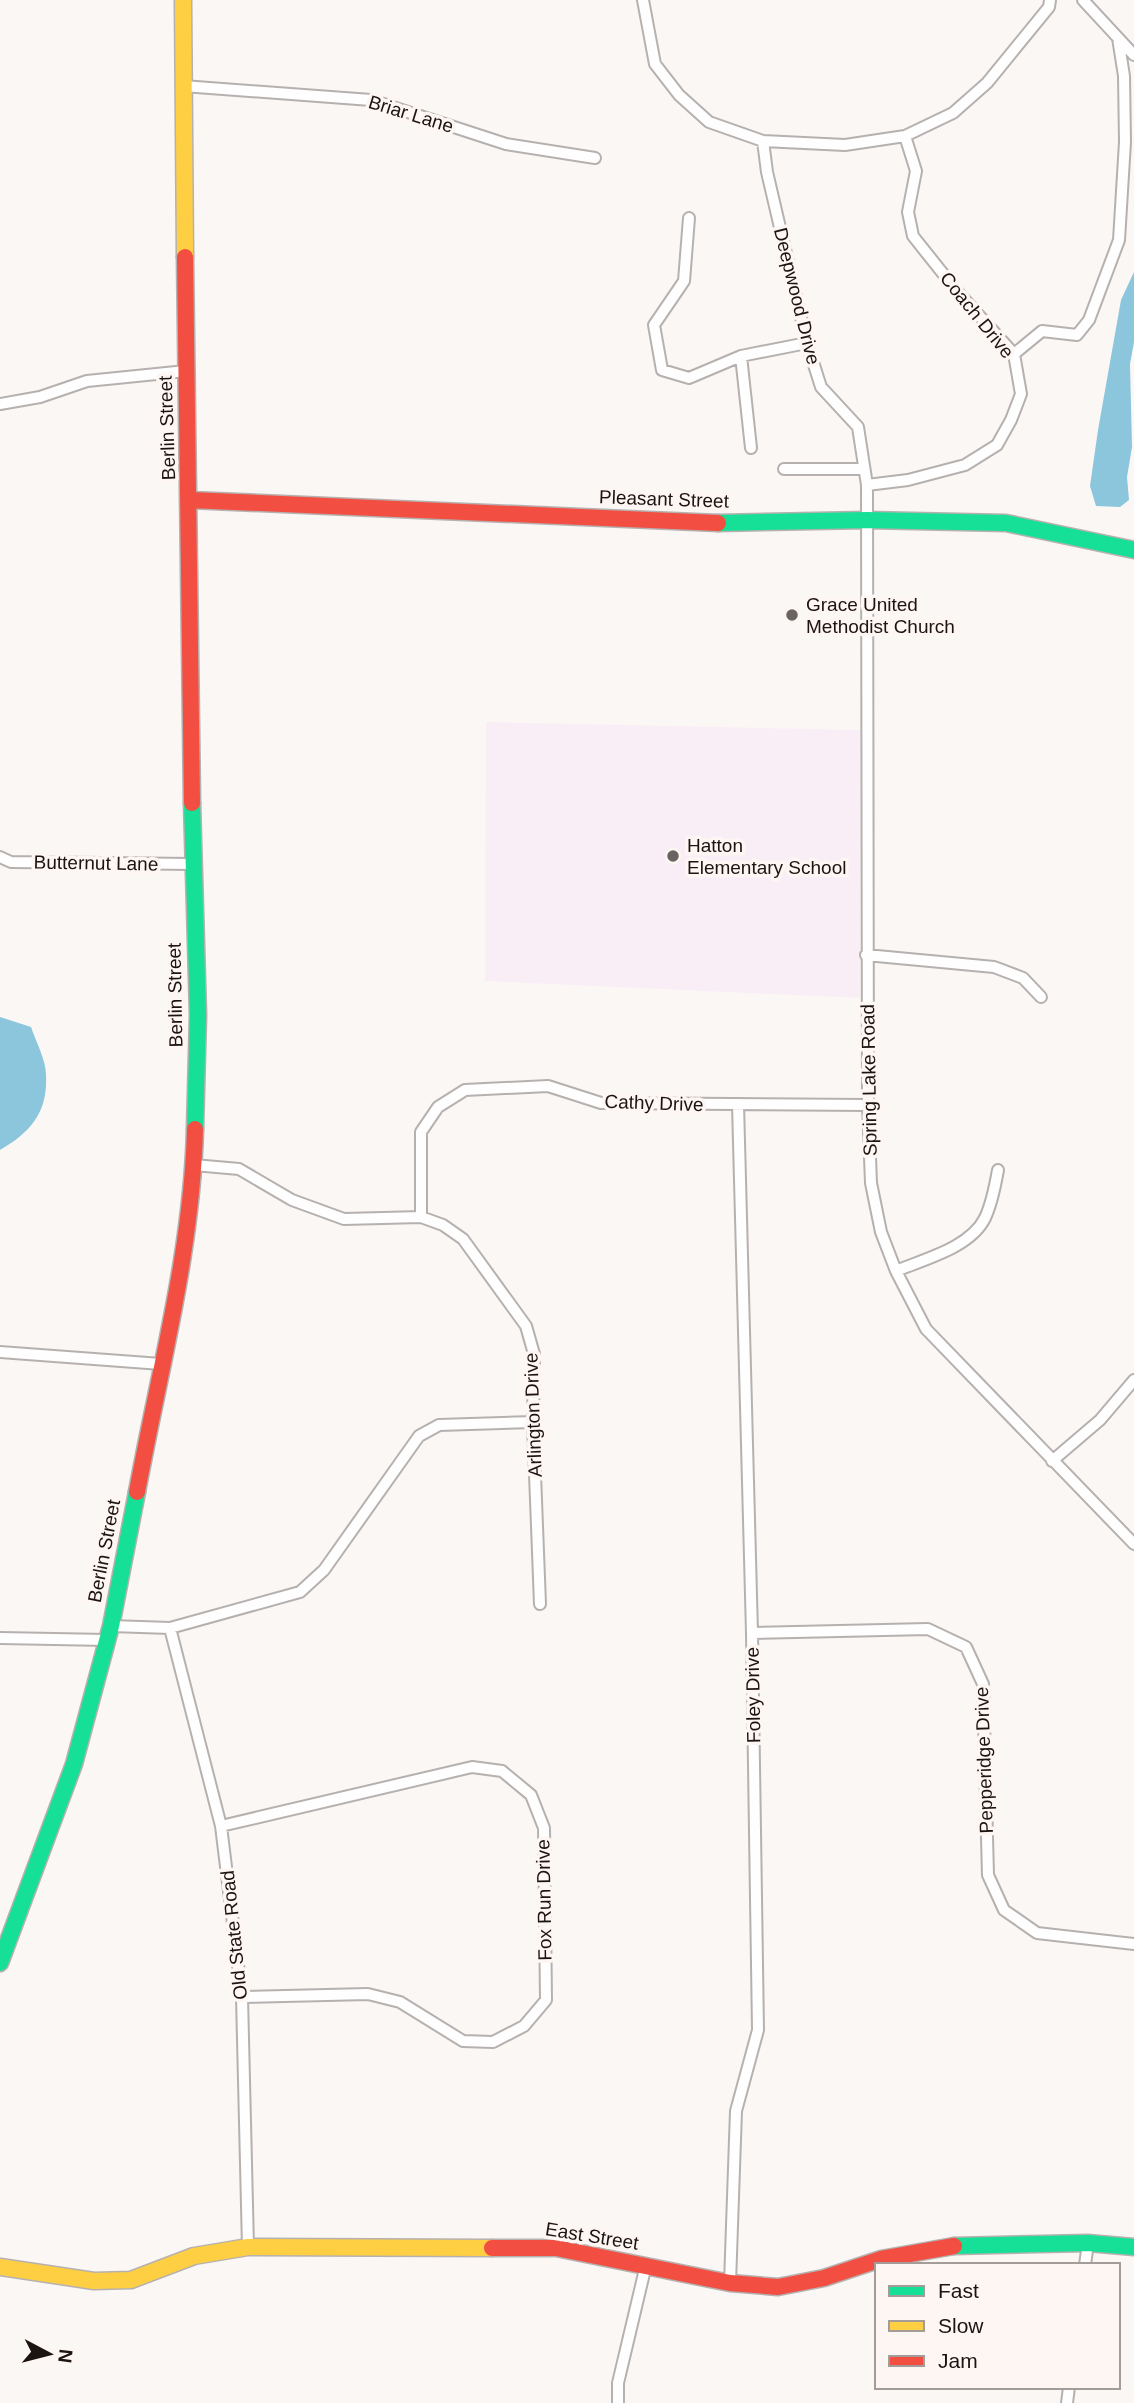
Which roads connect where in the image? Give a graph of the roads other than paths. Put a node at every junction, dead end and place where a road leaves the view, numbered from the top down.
1 (183, 0) edge
2 (643, 0) edge
3 (1050, 0) edge
4 (1083, 0) edge
5 (1118, 37) junction
6 (1134, 55) edge
7 (183, 86) junction
8 (905, 136) junction
9 (763, 141) junction
10 (595, 158) dead end
11 (689, 218) dead end
12 (807, 343) junction
13 (1014, 354) junction
14 (741, 356) junction
15 (186, 371) junction
16 (0, 404) edge
17 (751, 448) dead end
18 (784, 469) dead end
19 (864, 469) junction
20 (867, 485) junction
21 (190, 500) junction
22 (867, 520) junction
23 (1134, 550) edge
24 (0, 857) edge
25 (193, 864) junction
26 (866, 955) junction
27 (1041, 997) dead end
28 (738, 1104) junction
29 (867, 1105) junction
30 (194, 1165) junction
31 (998, 1170) dead end
32 (421, 1217) junction
33 (896, 1271) junction
34 (0, 1352) edge
35 (161, 1364) junction
36 (1134, 1380) edge
37 (533, 1422) junction
38 (1052, 1461) junction
39 (1134, 1544) edge
40 (540, 1604) dead end
41 (170, 1628) junction
42 (109, 1633) junction
43 (752, 1633) junction
44 (0, 1638) edge
45 (221, 1826) junction
46 (1134, 1944) edge
47 (0, 1963) edge
48 (242, 1997) junction
49 (1088, 2243) junction
50 (248, 2247) junction
51 (1134, 2247) edge
52 (1086, 2263) edge
53 (646, 2265) junction
54 (0, 2267) edge
55 (730, 2283) junction
56 (618, 2403) edge

1 - 7 street, Berlin Street
2 - 9 street
3 - 8 street
4 - 5 street
5 - 6 street
5 - 13 street
7 - 10 street, Briar Lane
7 - 15 street, Berlin Street
8 - 9 street
8 - 13 street, Coach Drive
9 - 12 street, Deepwood Drive
11 - 14 street
12 - 14 street
12 - 19 street, Deepwood Drive
13 - 20 street, Coach Drive
14 - 17 street
15 - 16 street
15 - 21 street, Berlin Street
18 - 19 street
19 - 20 street, Deepwood Drive
20 - 22 street, Deepwood Drive
21 - 22 street, Pleasant Street
21 - 25 street, Berlin Street
22 - 23 street, Pleasant Street
22 - 26 street, Spring Lake Road
24 - 25 street, Butternut Lane
25 - 30 street, Berlin Street
26 - 27 street
26 - 29 street, Spring Lake Road
28 - 29 street, Cathy Drive
28 - 32 street, Cathy Drive
28 - 43 street, Foley Drive
29 - 33 street, Spring Lake Road
30 - 32 street, Arlington Drive
30 - 35 street, Berlin Street
31 - 33 street
32 - 37 street, Arlington Drive
33 - 38 street, Spring Lake Road
34 - 35 street
35 - 42 street, Berlin Street
36 - 38 street
37 - 40 street, Arlington Drive
37 - 41 street
38 - 39 street, Spring Lake Road
41 - 42 street
41 - 45 street, Old State Road
42 - 44 street
42 - 47 street, Berlin Street
43 - 46 street, Pepperidge Drive
43 - 55 street, Foley Drive
45 - 48 street, Old State Road
45 - 48 street, Fox Run Drive
48 - 50 street, Old State Road
49 - 51 street, East Street
49 - 52 street
49 - 55 street, East Street
50 - 53 street, East Street
50 - 54 street, East Street
53 - 55 street, East Street
53 - 56 street

